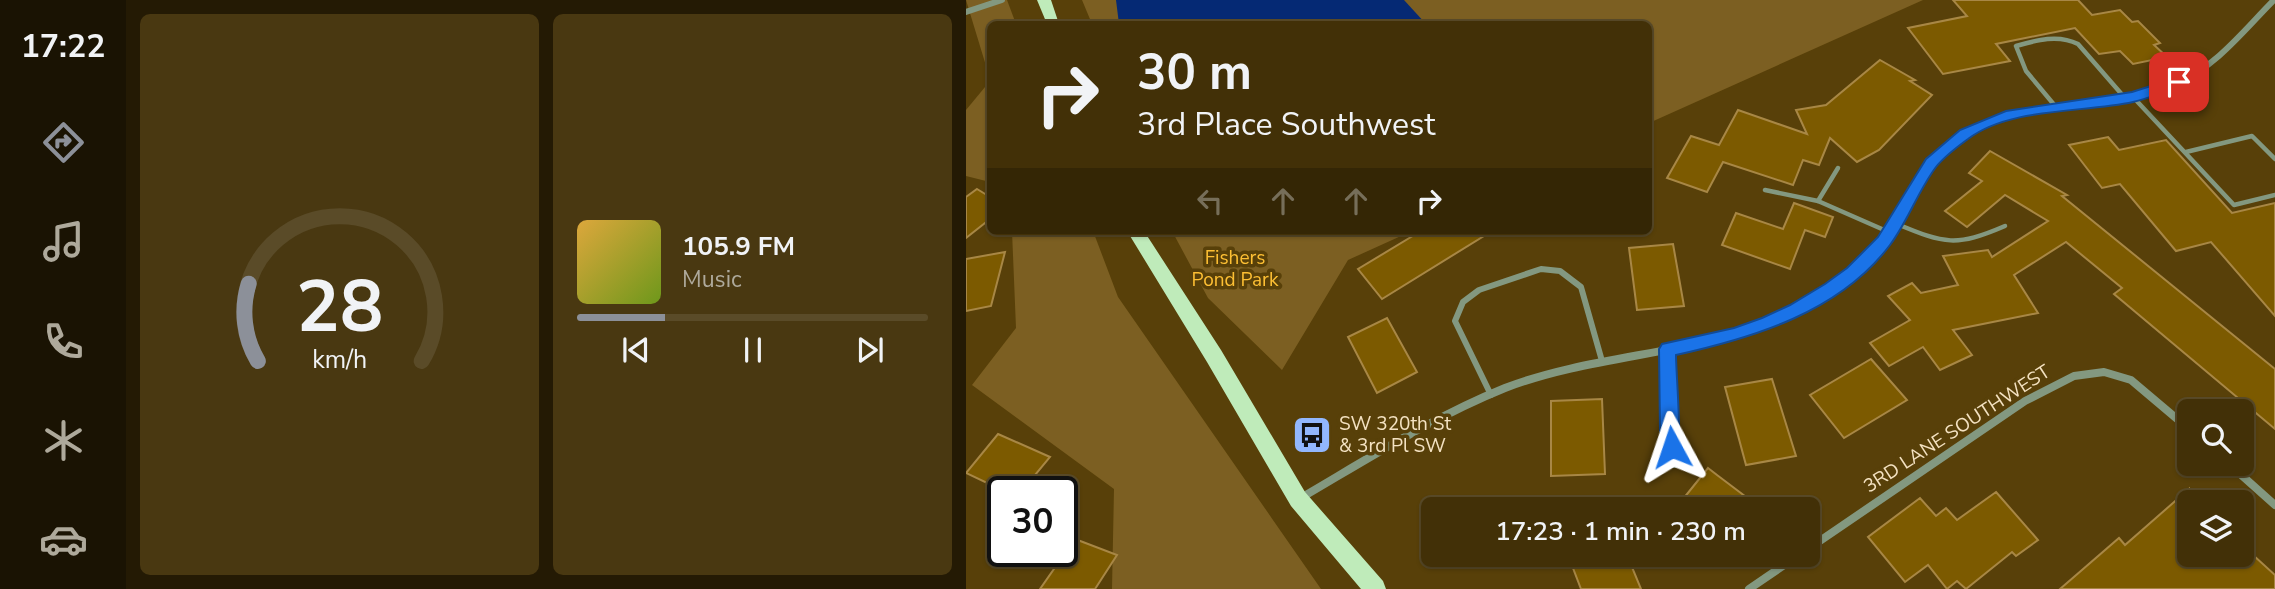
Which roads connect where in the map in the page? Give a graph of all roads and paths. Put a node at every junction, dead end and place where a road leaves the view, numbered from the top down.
1 (1002, 0) edge
2 (1044, 0) edge
3 (2274, 0) edge
4 (966, 12) edge
5 (1053, 21) edge
6 (2129, 97) junction
7 (2056, 107) junction
8 (2186, 152) junction
9 (2275, 159) edge
10 (1838, 168) dead end
11 (1765, 190) dead end
12 (2275, 195) edge
13 (1818, 201) junction
14 (1897, 224) junction
15 (2006, 226) dead end
16 (1891, 233) junction
17 (1138, 235) edge
18 (1667, 349) junction
19 (1602, 361) junction
20 (1491, 395) junction
21 (2177, 418) edge
22 (1675, 464) dead end
23 (2242, 476) edge
24 (1298, 499) junction
25 (2275, 505) edge
26 (1820, 540) edge
27 (1781, 567) edge
28 (1375, 589) edge
29 (1749, 589) edge

1 - 4 street
2 - 5 main road
3 - 6 street
6 - 7 street
6 - 7 lane
6 - 8 lane
7 - 14 street
8 - 9 lane
8 - 12 lane
10 - 13 lane
11 - 13 lane
13 - 16 lane
14 - 15 lane
14 - 16 street
16 - 18 street
17 - 24 main road
18 - 19 street
18 - 22 street
19 - 20 street
19 - 20 lane
20 - 24 street
21 - 26 street, 3RD LANE SOUTHWEST
23 - 25 street
24 - 28 main road
27 - 29 street

